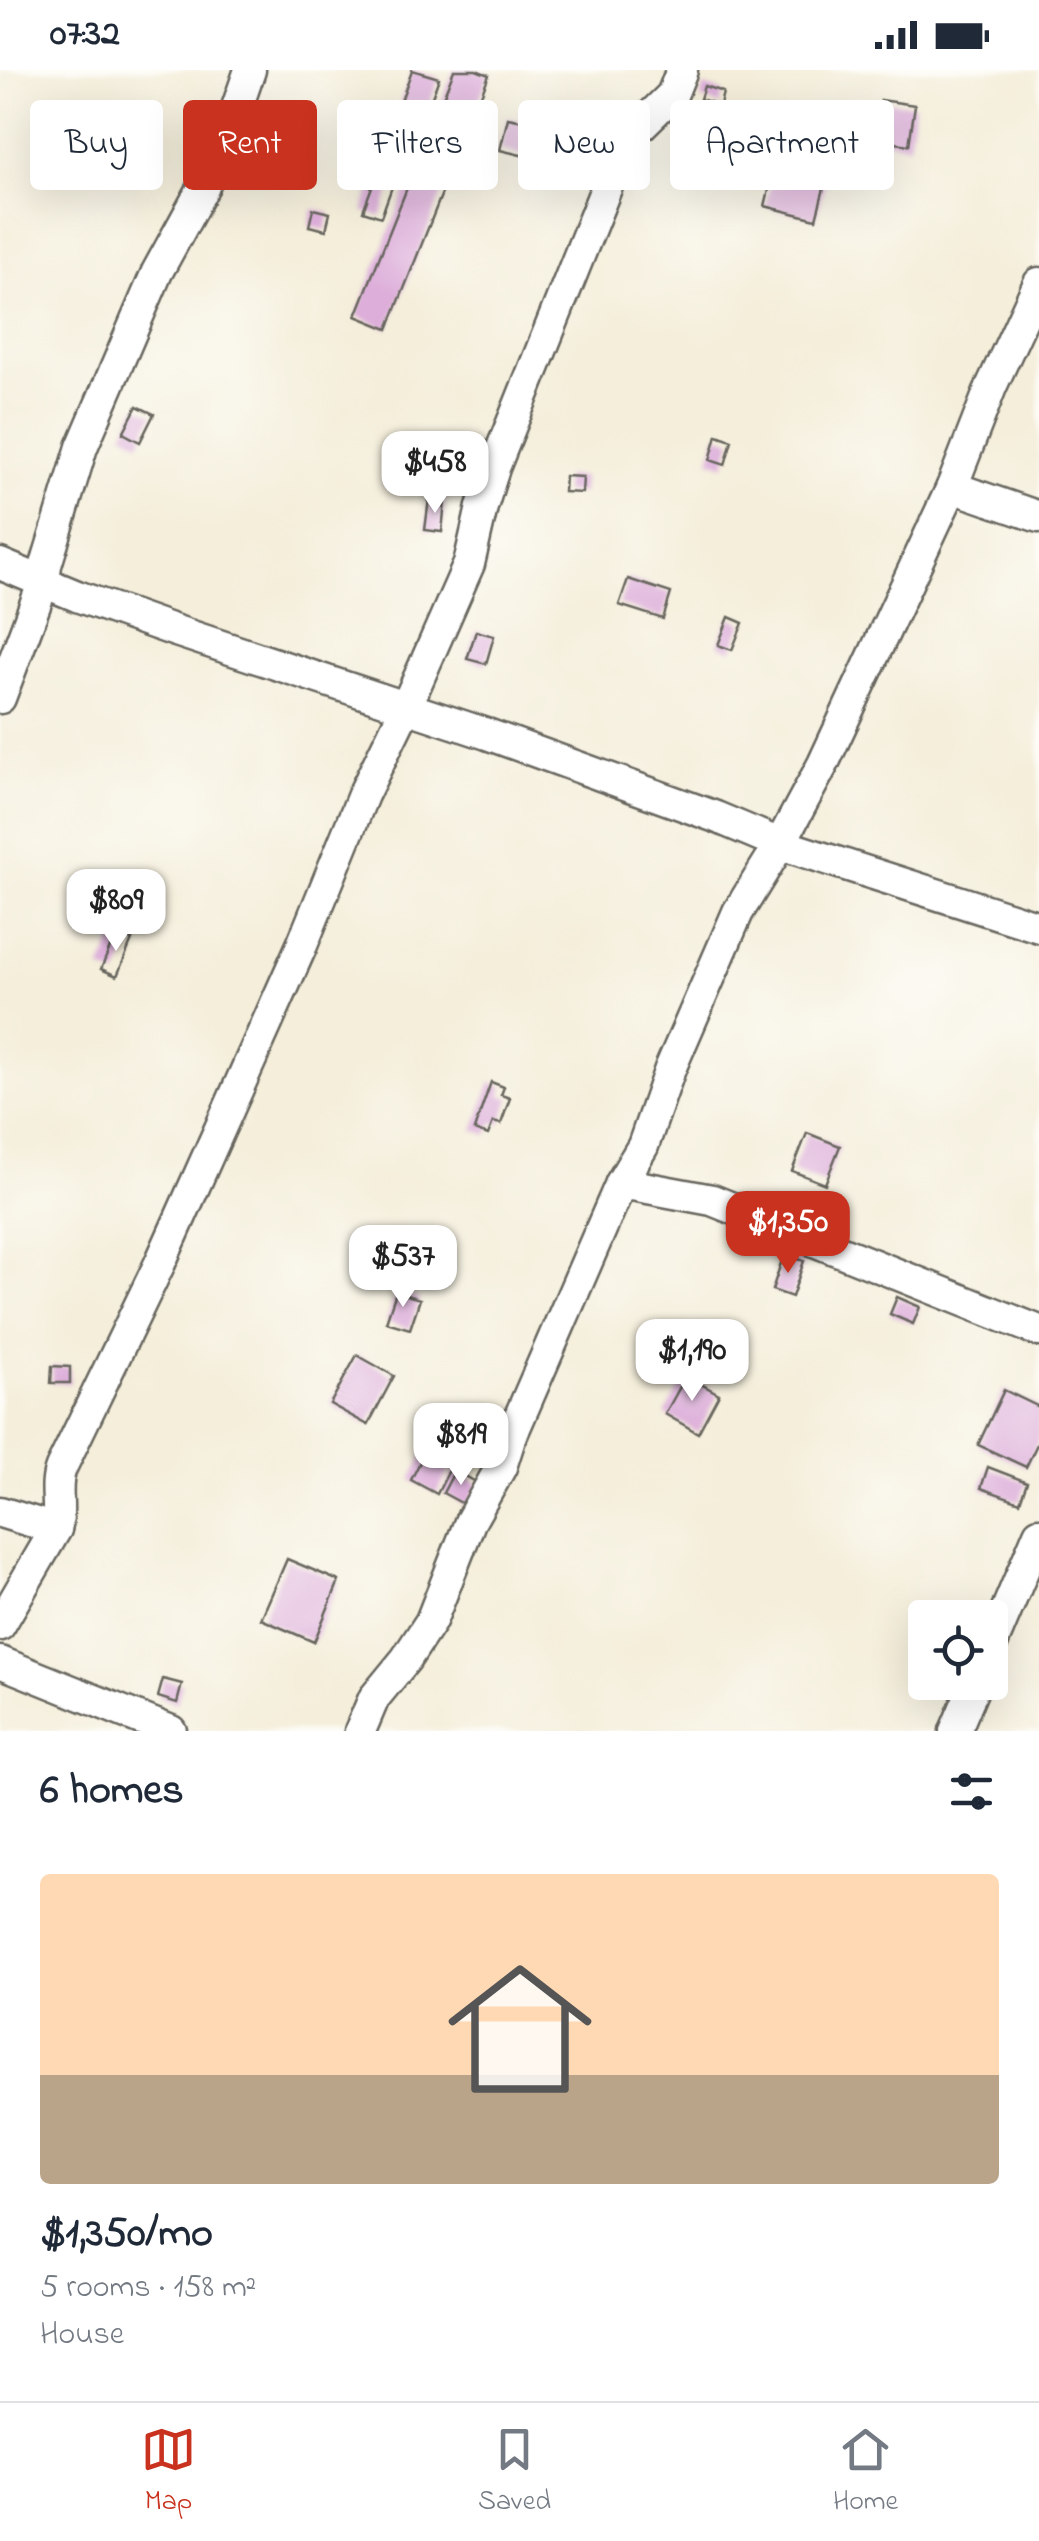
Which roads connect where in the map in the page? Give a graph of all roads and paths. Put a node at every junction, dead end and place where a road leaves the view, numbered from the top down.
1 (250, 70) edge
2 (682, 70) edge
3 (1039, 283) edge
4 (952, 487) junction
5 (1039, 517) edge
6 (0, 564) edge
7 (44, 581) junction
8 (0, 698) edge
9 (406, 706) junction
10 (780, 844) junction
11 (1039, 927) edge
12 (622, 1183) junction
13 (1039, 1331) edge
14 (0, 1512) edge
15 (56, 1529) junction
16 (1039, 1533) edge
17 (1008, 1607) edge
18 (0, 1625) edge
19 (0, 1662) edge
20 (968, 1700) edge
21 (171, 1731) edge
22 (360, 1731) edge
23 (954, 1731) edge

1 - 7 street
2 - 9 street
3 - 4 street
4 - 5 street
4 - 10 street
6 - 7 street
7 - 8 street
7 - 9 street
9 - 10 street
9 - 15 street
10 - 11 street
10 - 12 street
12 - 13 street
12 - 22 street
14 - 15 street
15 - 18 street
16 - 17 street
19 - 21 street
20 - 23 street

